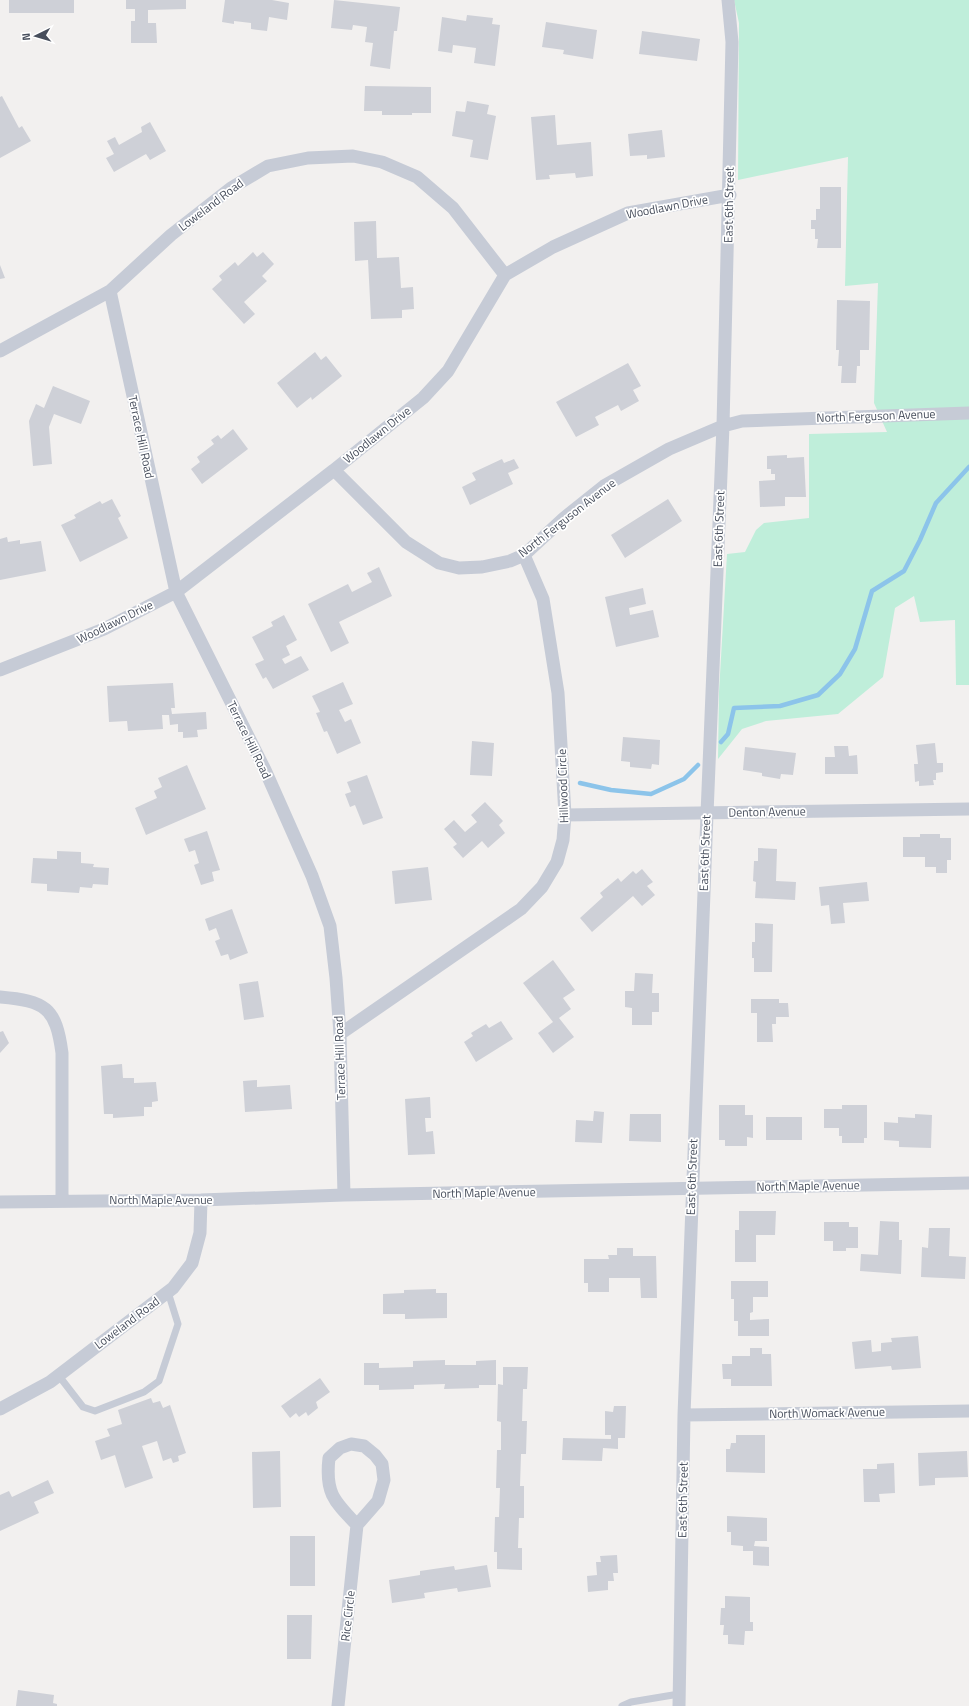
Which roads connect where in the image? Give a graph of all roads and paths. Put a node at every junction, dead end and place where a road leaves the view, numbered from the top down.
1 (728, 0) edge
2 (730, 195) junction
3 (505, 275) junction
4 (110, 291) junction
5 (0, 351) edge
6 (969, 413) edge
7 (723, 426) junction
8 (334, 470) junction
9 (524, 555) junction
10 (176, 592) junction
11 (0, 670) edge
12 (969, 809) edge
13 (707, 814) junction
14 (566, 815) junction
15 (0, 997) edge
16 (340, 1034) junction
17 (969, 1183) edge
18 (692, 1188) junction
19 (344, 1195) junction
20 (62, 1200) junction
21 (201, 1200) junction
22 (0, 1202) edge
23 (168, 1292) junction
24 (59, 1376) junction
25 (0, 1409) edge
26 (969, 1411) edge
27 (684, 1415) junction
28 (357, 1525) junction
29 (679, 1700) edge
30 (338, 1706) edge
31 (622, 1706) edge

1 - 2 street, East 6th Street
2 - 3 street, Woodlawn Drive
2 - 7 street, East 6th Street
3 - 4 street, Loweland Road
3 - 8 street, Woodlawn Drive
4 - 5 street, Loweland Road
4 - 10 street, Terrace Hill Road
6 - 7 street, North Ferguson Avenue
7 - 9 street, North Ferguson Avenue
7 - 13 street, East 6th Street
8 - 9 street, North Ferguson Avenue
8 - 10 street, Woodlawn Drive
9 - 14 street, Hillwood Circle
10 - 11 street, Woodlawn Drive
10 - 16 street, Terrace Hill Road
12 - 13 street, Denton Avenue
13 - 14 street, Denton Avenue
13 - 18 street, East 6th Street
14 - 16 street, Hillwood Circle
15 - 20 street
16 - 19 street, Terrace Hill Road
17 - 18 street, North Maple Avenue
18 - 19 street, North Maple Avenue
18 - 27 street, East 6th Street
19 - 21 street, North Maple Avenue
20 - 21 street, North Maple Avenue
20 - 22 street, North Maple Avenue
21 - 23 street, Loweland Road
23 - 24 street, Loweland Road
23 - 24 lane
24 - 25 street, Loweland Road
26 - 27 street, North Womack Avenue
27 - 29 street, East 6th Street
28 - 28 street
28 - 30 street, Rice Circle
29 - 31 lane

